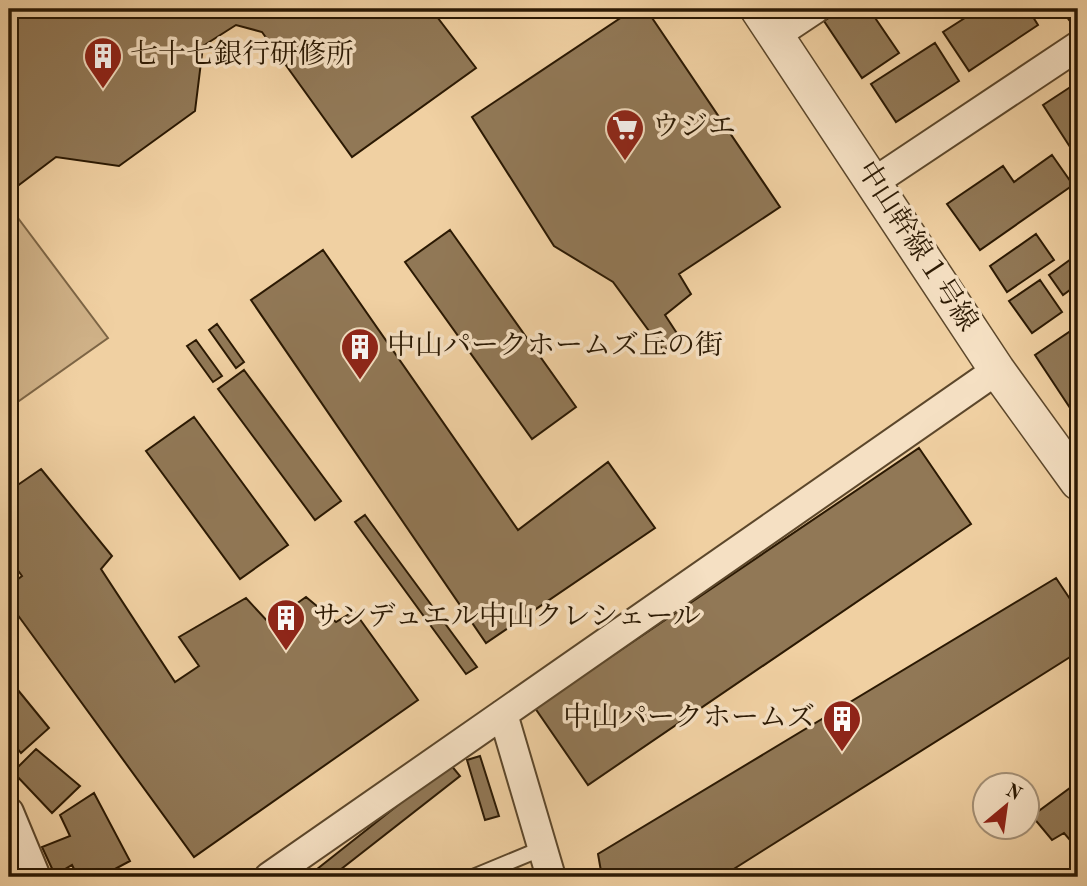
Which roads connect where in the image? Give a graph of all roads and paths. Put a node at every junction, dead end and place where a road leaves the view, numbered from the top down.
1 (815, 9) edge
2 (767, 22) edge
3 (1078, 46) edge
4 (874, 182) junction
5 (997, 370) junction
6 (1078, 482) edge
7 (503, 714) junction
8 (9, 811) edge
9 (543, 848) junction
10 (36, 877) edge
11 (269, 877) edge
12 (473, 877) edge
13 (551, 877) edge

1 - 2 street
2 - 4 street, 中山幹線１号線
3 - 4 street
4 - 5 street, 中山幹線１号線
5 - 6 street, 中山幹線１号線
5 - 7 street
7 - 9 street
7 - 11 street
8 - 10 street
9 - 12 lane
9 - 13 street

